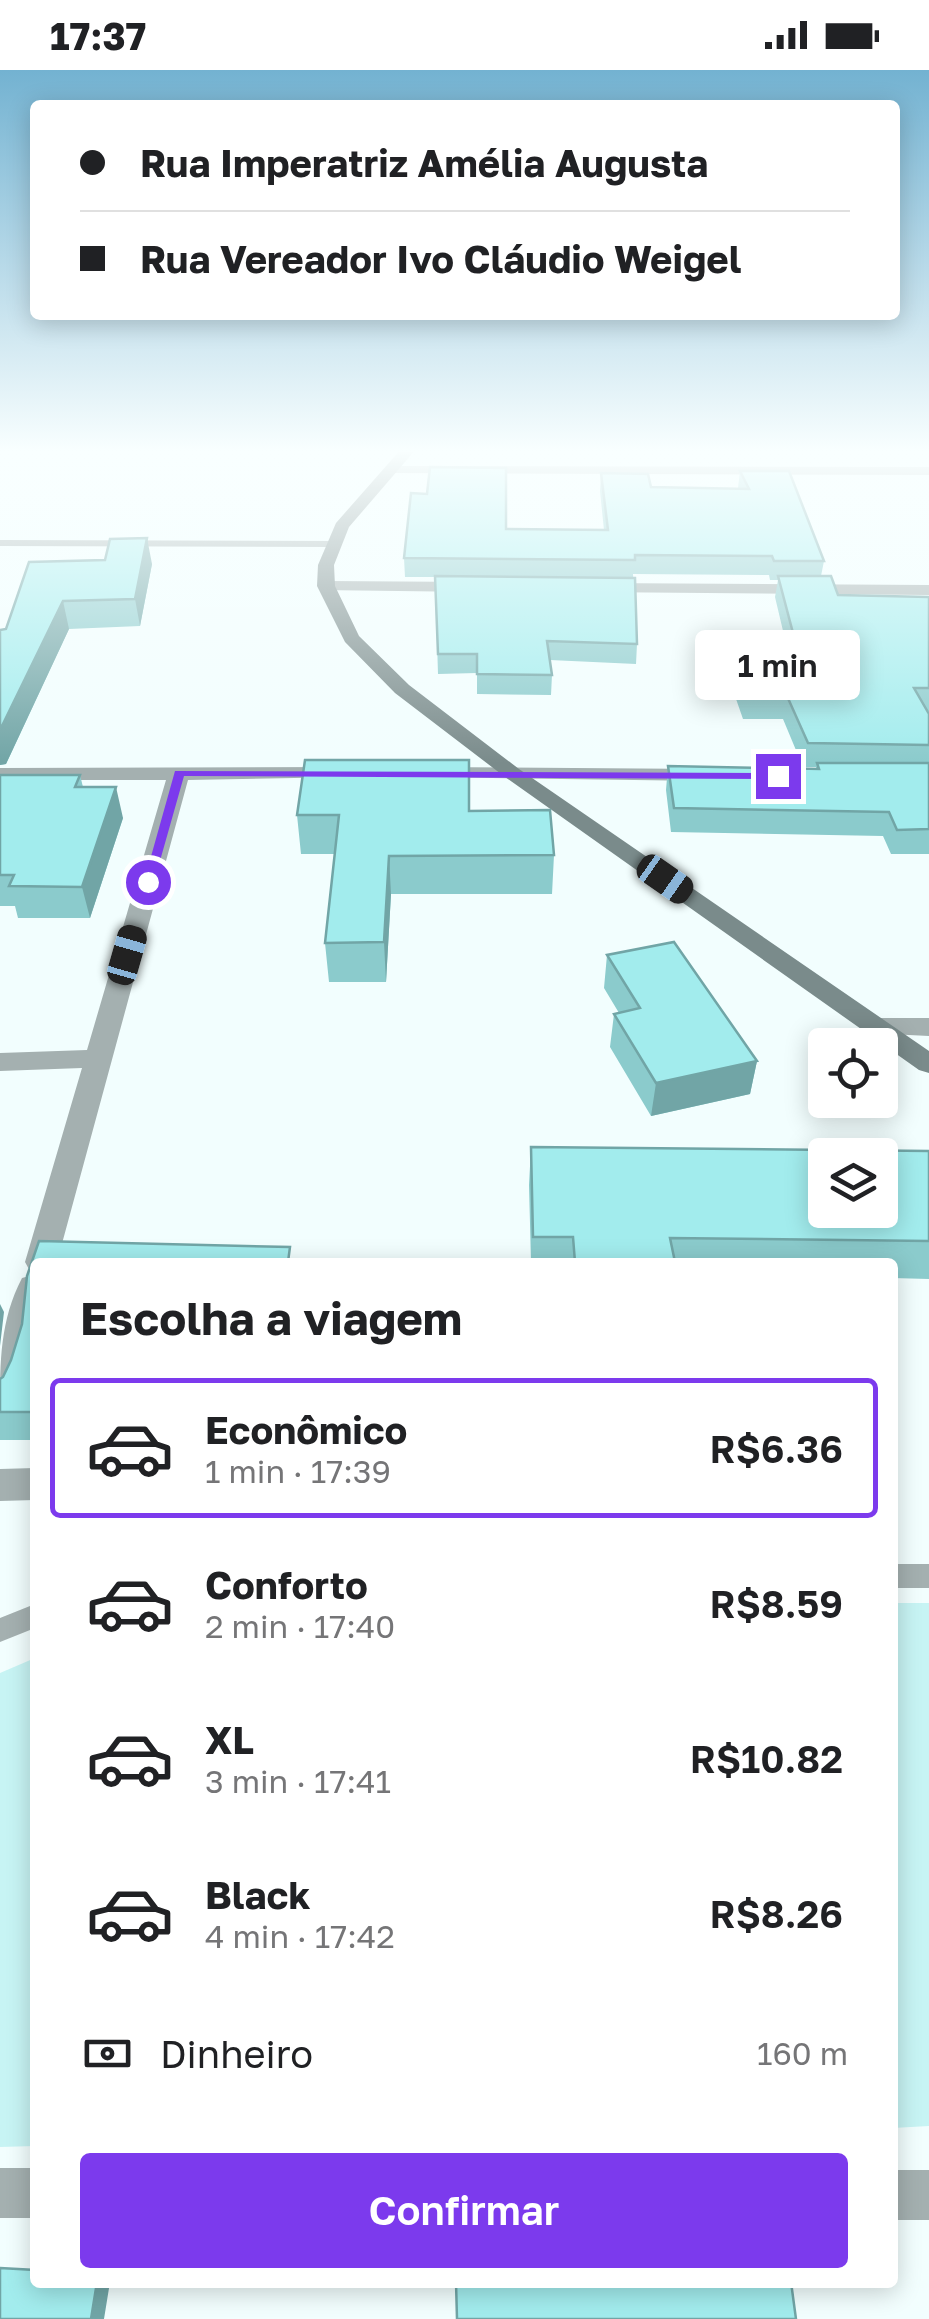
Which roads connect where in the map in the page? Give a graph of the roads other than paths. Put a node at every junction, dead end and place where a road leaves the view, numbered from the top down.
1 (332, 553) edge
2 (326, 586) junction
3 (501, 587) edge
4 (579, 588) edge
5 (929, 590) edge
6 (179, 773) junction
7 (355, 773) edge
8 (414, 773) edge
9 (512, 773) junction
10 (0, 774) edge
11 (730, 776) edge
12 (878, 1027) junction
13 (929, 1027) edge
14 (98, 1059) junction
15 (0, 1062) edge
16 (929, 1064) edge
17 (42, 1258) edge
18 (30, 1297) edge
19 (0, 1394) edge
20 (30, 1484) edge
21 (0, 1485) edge
22 (898, 1576) edge
23 (929, 1576) edge
24 (30, 1618) edge
25 (0, 1630) edge
26 (0, 2193) edge
27 (30, 2193) edge
28 (898, 2195) edge
29 (929, 2195) edge

1 - 2 main road
2 - 3 street
2 - 9 main road
4 - 5 street
6 - 7 street
6 - 10 street
6 - 14 street
8 - 9 street
9 - 11 street
9 - 12 main road
12 - 13 street
12 - 16 main road
14 - 15 street
14 - 17 street
18 - 19 street
20 - 21 street
22 - 23 lane
24 - 25 lane
26 - 27 street
28 - 29 street

